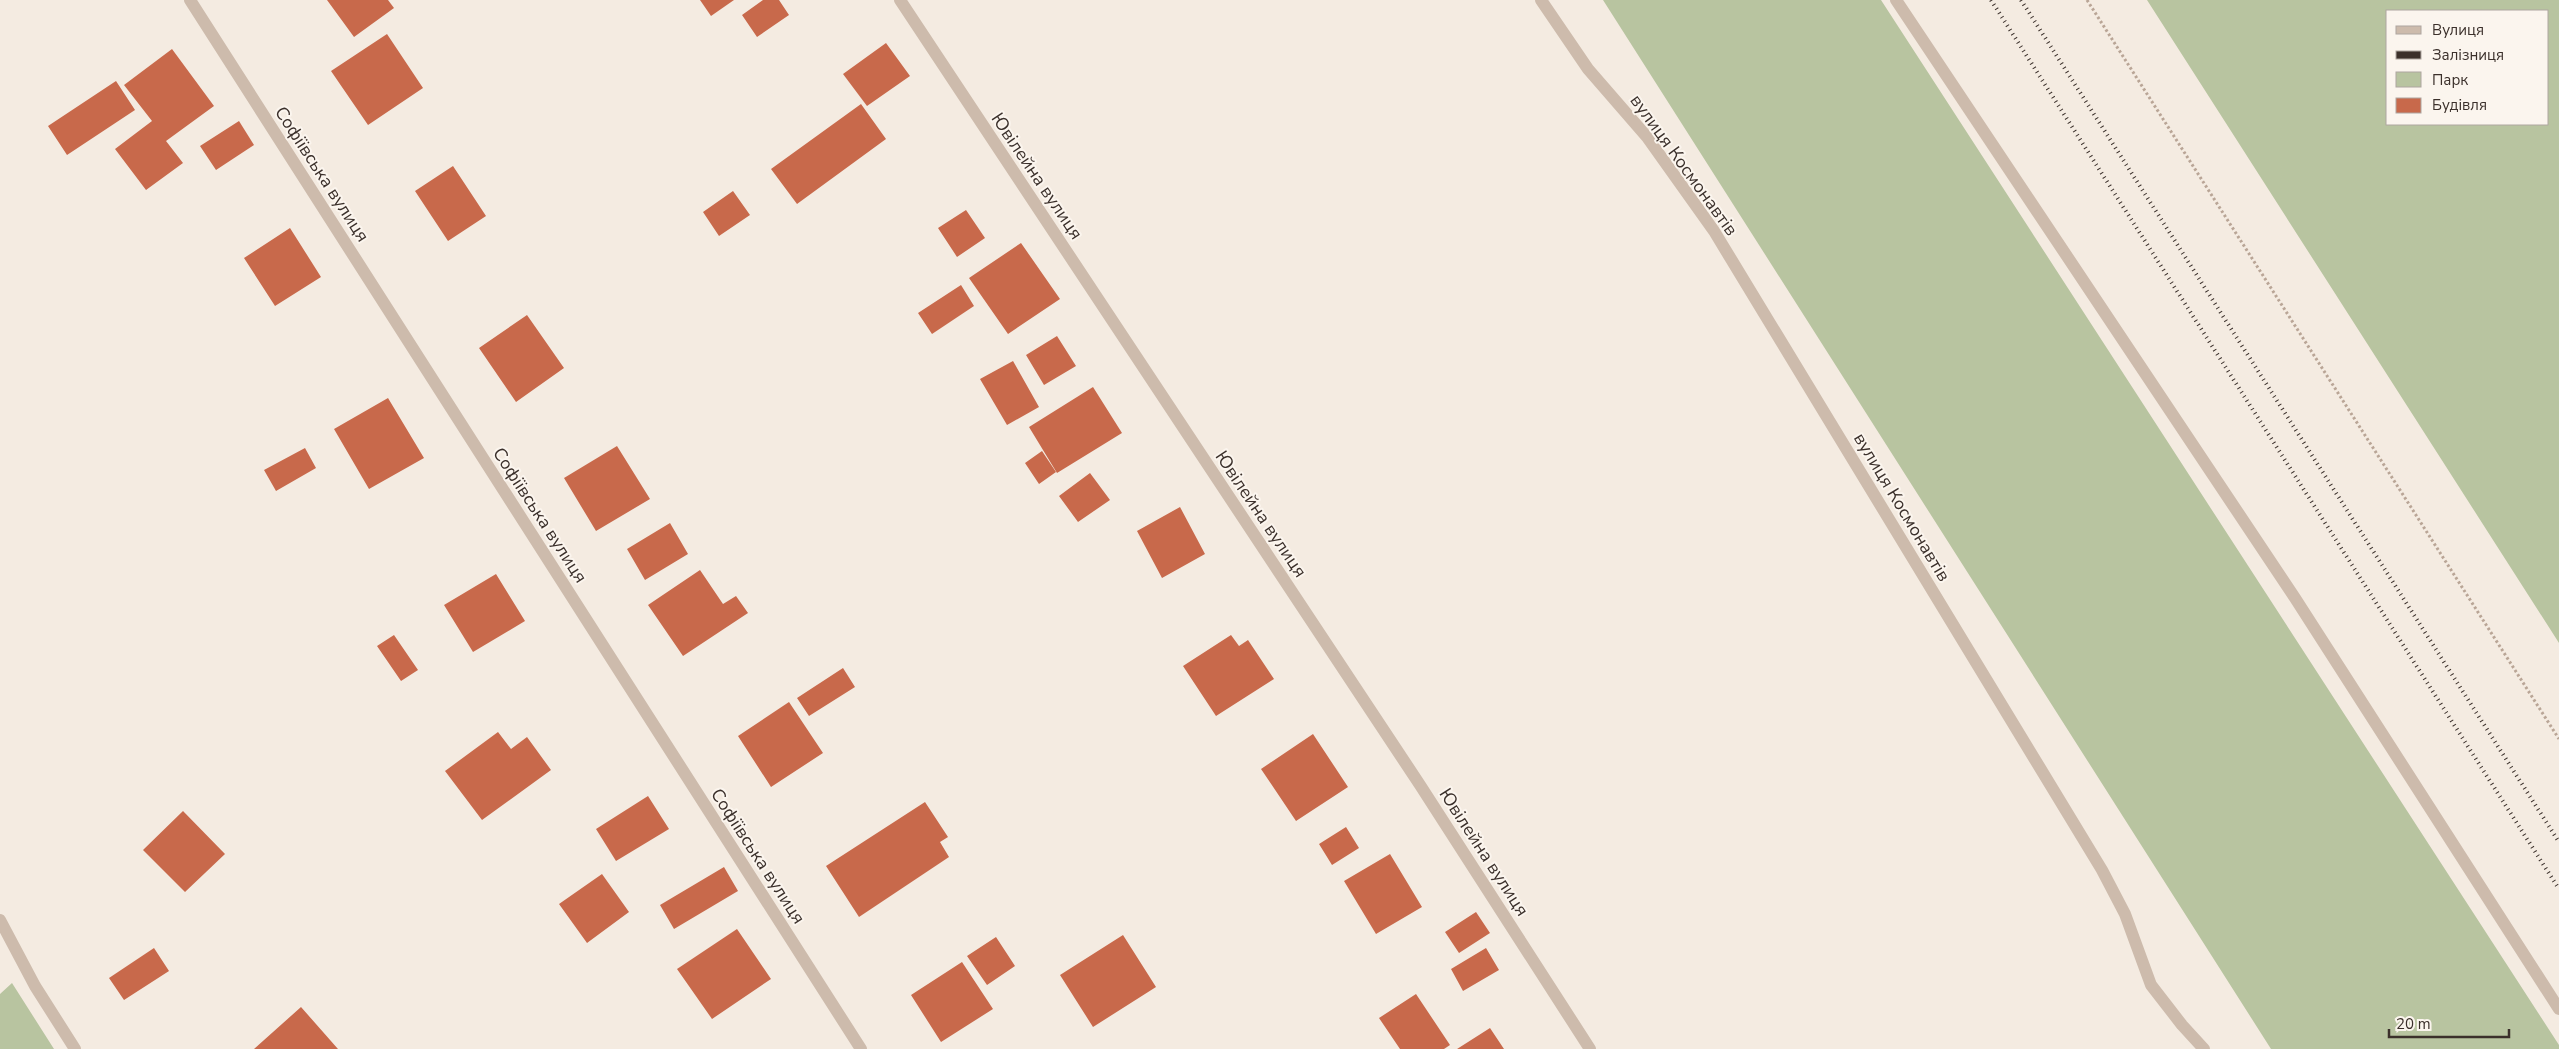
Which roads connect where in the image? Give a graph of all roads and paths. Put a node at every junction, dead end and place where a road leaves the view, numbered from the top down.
1 (190, 0) edge
2 (900, 0) edge
3 (1541, 0) edge
4 (1896, 0) edge
5 (2087, 0) edge
6 (2559, 739) edge
7 (0, 920) edge
8 (2559, 1010) edge
9 (75, 1049) edge
10 (861, 1049) edge
11 (1590, 1049) edge
12 (2204, 1049) edge

1 - 10 street, Софіївська вулиця
2 - 11 street, Ювілейна вулиця
3 - 12 street, вулиця Космонавтів
4 - 8 street
5 - 6 path
7 - 9 street

